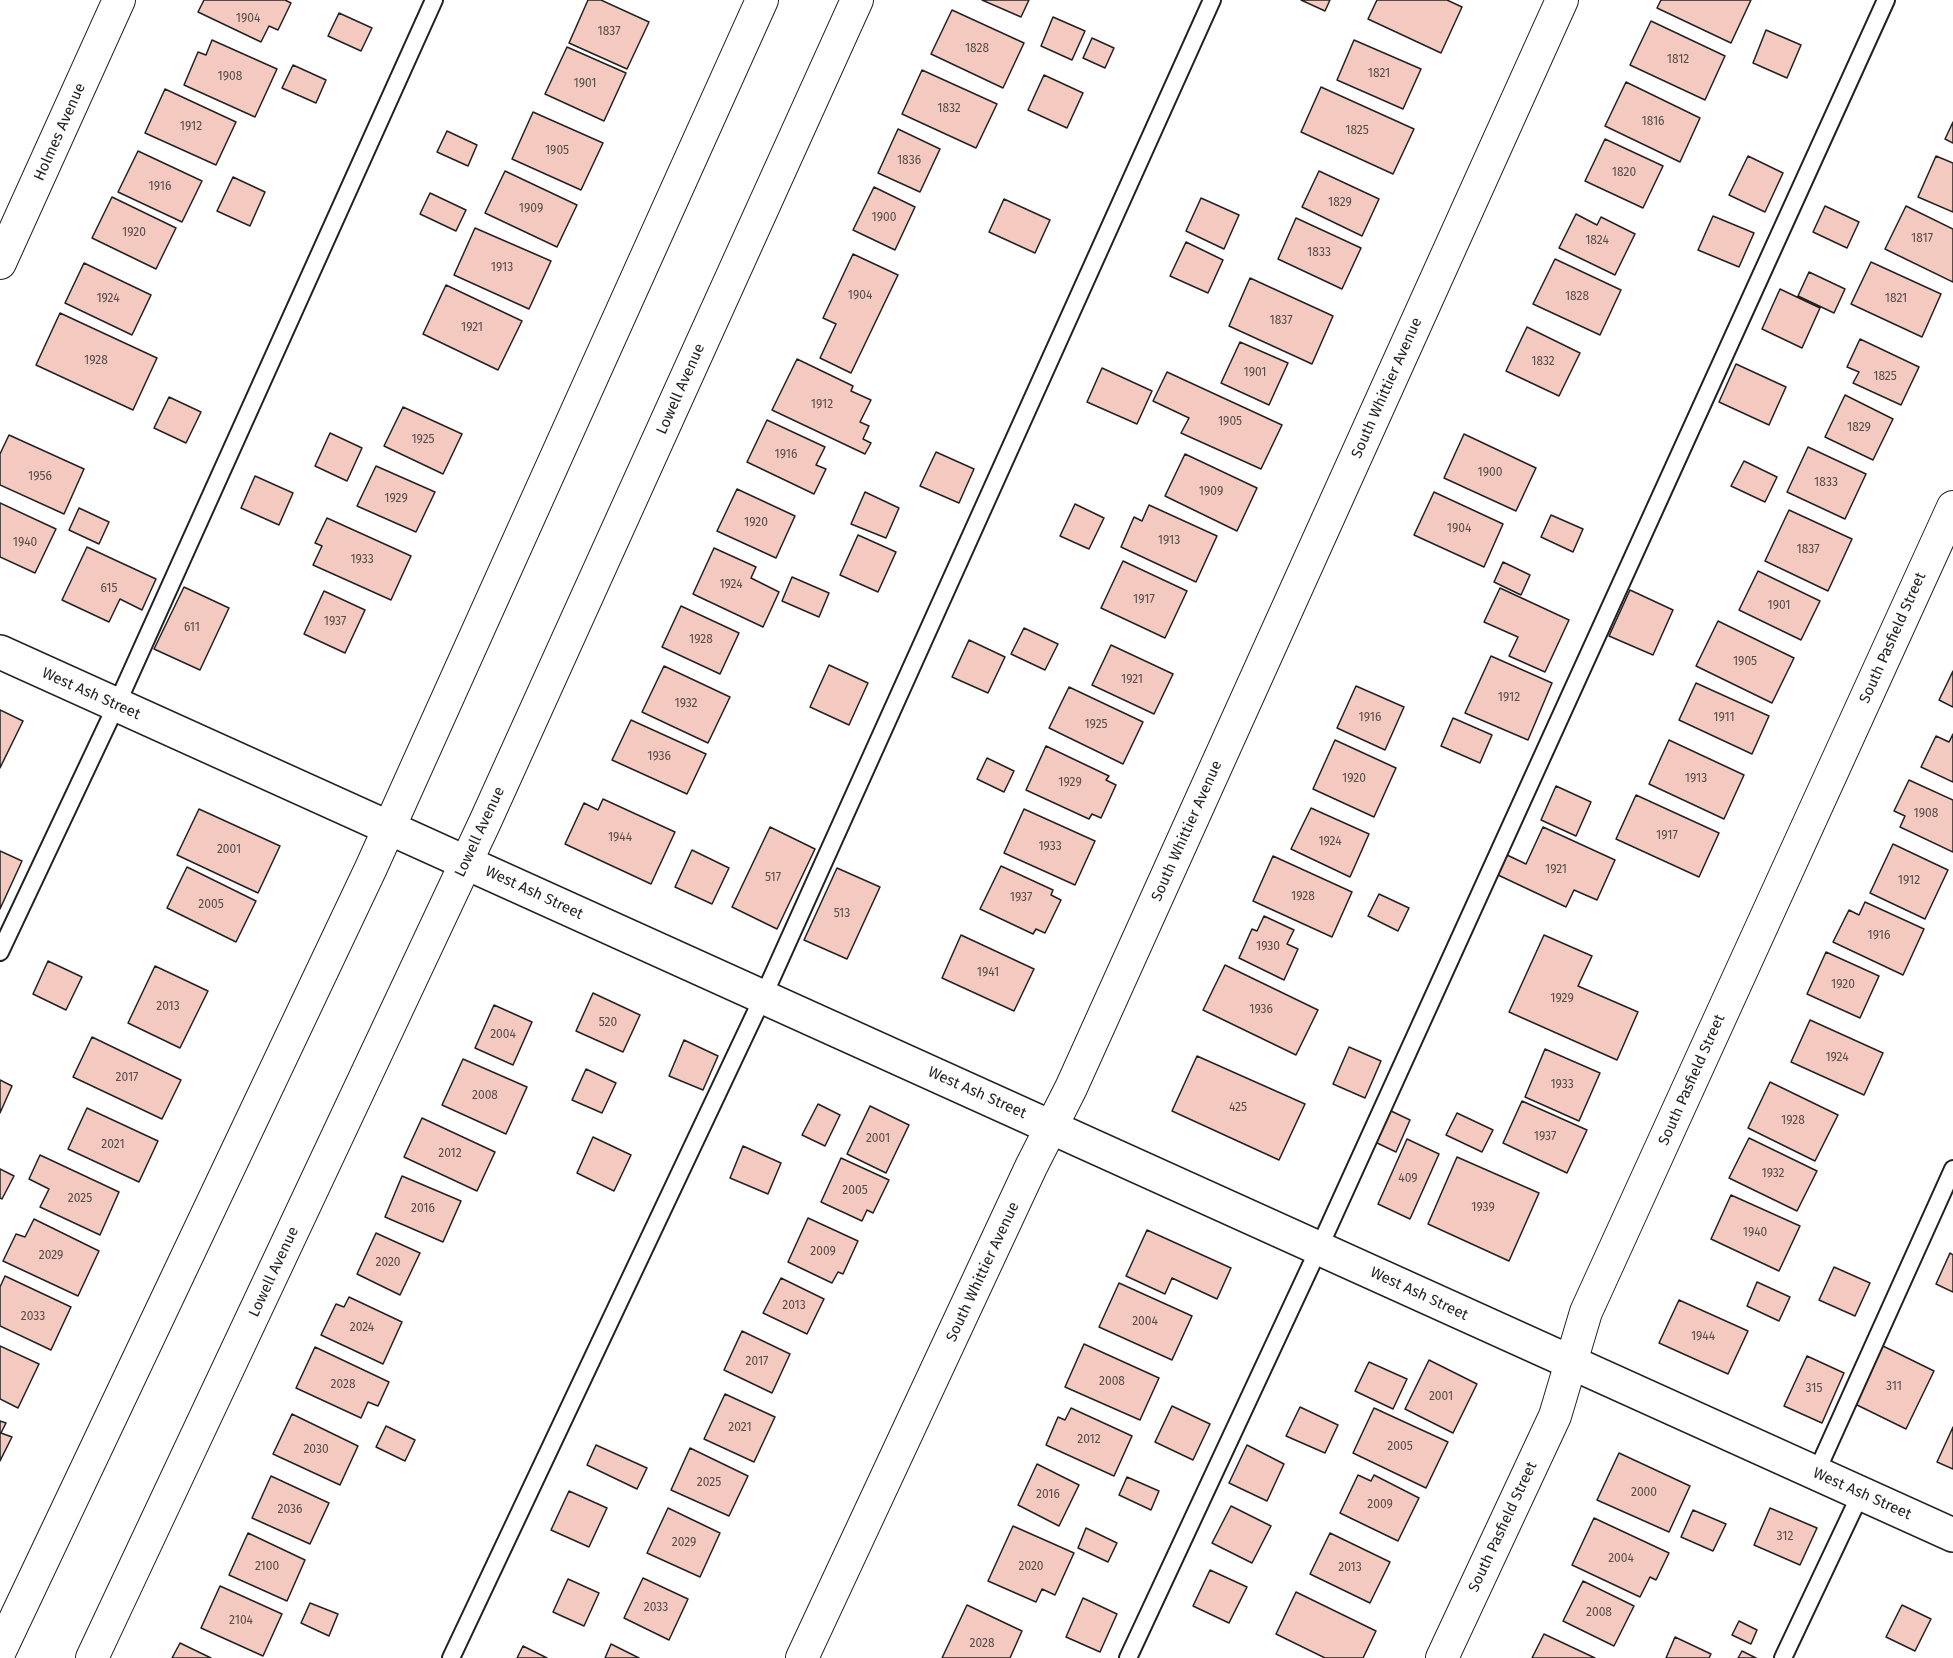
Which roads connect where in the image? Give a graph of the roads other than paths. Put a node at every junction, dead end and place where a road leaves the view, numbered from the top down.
1 (119, 0) edge
2 (434, 0) edge
3 (762, 0) edge
4 (856, 0) edge
5 (1212, 0) edge
6 (1562, 0) edge
7 (1886, 0) edge
8 (0, 263) edge
9 (1953, 507) edge
10 (0, 652) edge
11 (116, 706) junction
12 (389, 827) junction
13 (466, 862) junction
14 (0, 952) edge
15 (763, 997) junction
16 (1052, 1127) junction
17 (1953, 1169) edge
18 (1319, 1248) junction
19 (1571, 1363) junction
20 (1816, 1473) junction
21 (1861, 1493) junction
22 (1953, 1535) edge
23 (0, 1651) edge
24 (92, 1658) edge
25 (451, 1658) edge
26 (802, 1658) edge
27 (1128, 1658) edge
28 (1442, 1658) edge
29 (1782, 1658) edge

1 - 8 street, Holmes Avenue
2 - 11 lane
3 - 12 street
4 - 13 street, Lowell Avenue
5 - 15 lane
6 - 16 street, South Whittier Avenue
7 - 18 lane
9 - 19 street, South Pasfield Street
10 - 11 street, West Ash Street
11 - 12 street, West Ash Street
11 - 14 lane
12 - 13 street, West Ash Street
12 - 23 street
13 - 15 street, West Ash Street
13 - 24 street, Lowell Avenue
15 - 16 street, West Ash Street
15 - 25 lane
16 - 18 street, West Ash Street
16 - 26 street, South Whittier Avenue
17 - 20 lane
18 - 19 street, West Ash Street
18 - 27 lane
19 - 20 street, West Ash Street
19 - 28 street, South Pasfield Street
20 - 21 street, West Ash Street
21 - 22 street, West Ash Street
21 - 29 lane

